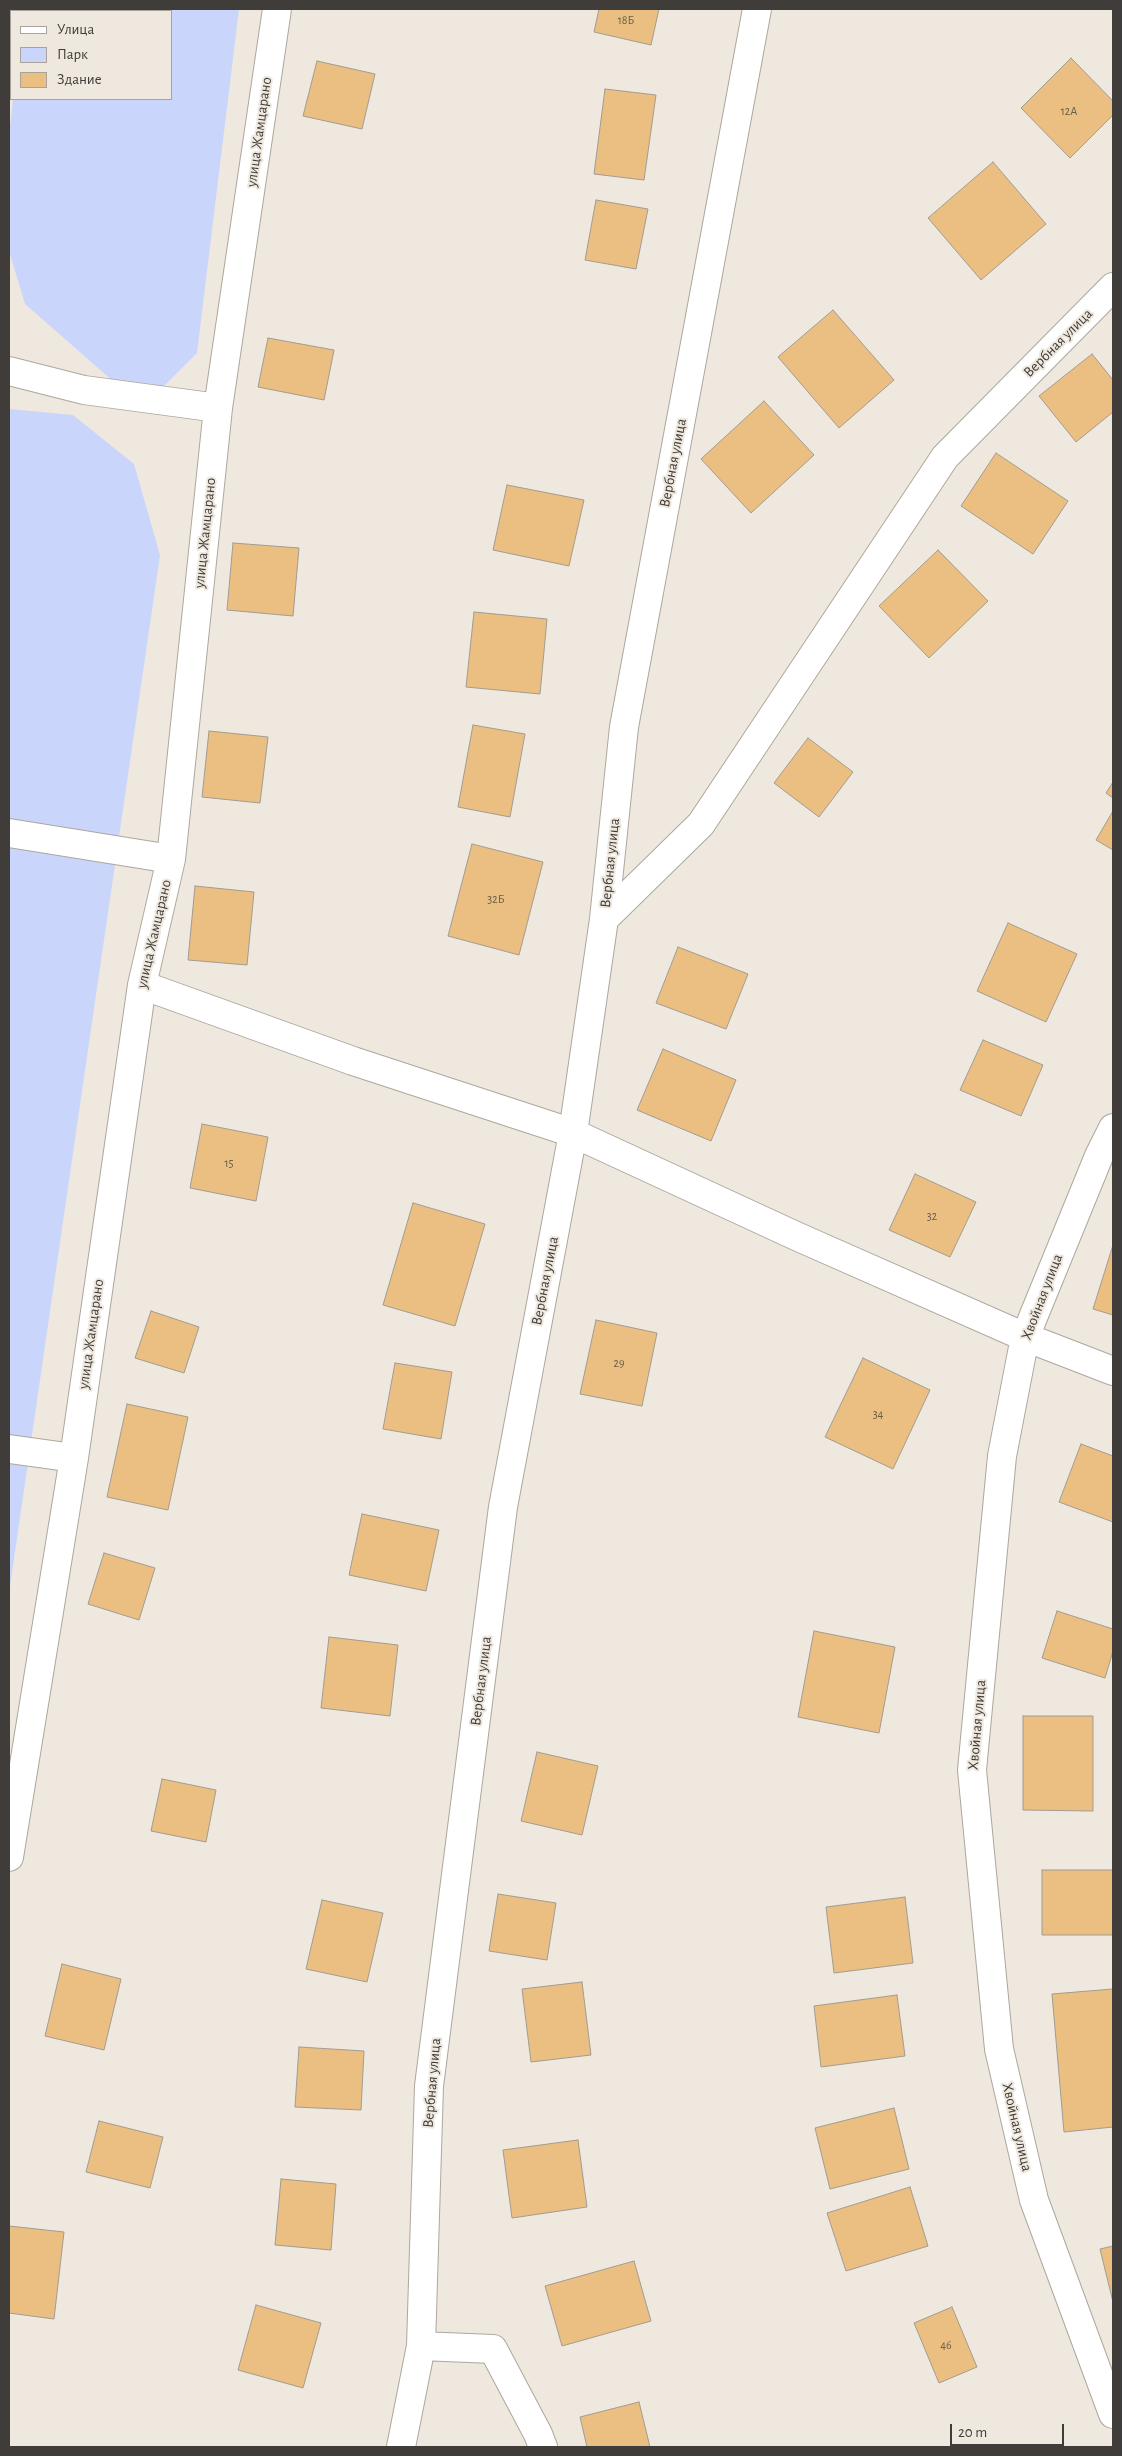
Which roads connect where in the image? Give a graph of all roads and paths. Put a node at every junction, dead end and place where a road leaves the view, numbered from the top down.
1 (277, 9) edge
2 (757, 9) edge
3 (1113, 287) edge
4 (9, 371) edge
5 (218, 408) junction
6 (9, 833) edge
7 (171, 859) junction
8 (604, 919) junction
9 (142, 985) junction
10 (1113, 1128) edge
11 (573, 1133) junction
12 (1025, 1337) junction
13 (1113, 1371) edge
14 (9, 1449) edge
15 (74, 1458) junction
16 (9, 1857) edge
17 (421, 2346) junction
18 (1113, 2414) edge
19 (401, 2447) edge
20 (543, 2447) edge

1 - 5 street, улица Жамцарано
2 - 8 street, Вербная улица
3 - 8 street, Вербная улица
4 - 5 street
5 - 7 street, улица Жамцарано
6 - 7 street
7 - 9 street, улица Жамцарано
8 - 11 street, Вербная улица
9 - 11 street
9 - 15 street, улица Жамцарано
10 - 12 street, Хвойная улица
11 - 12 street
11 - 17 street, Вербная улица
12 - 13 street
12 - 18 street, Хвойная улица
14 - 15 street
15 - 16 street, улица Жамцарано
17 - 19 street, Вербная улица
17 - 20 street

